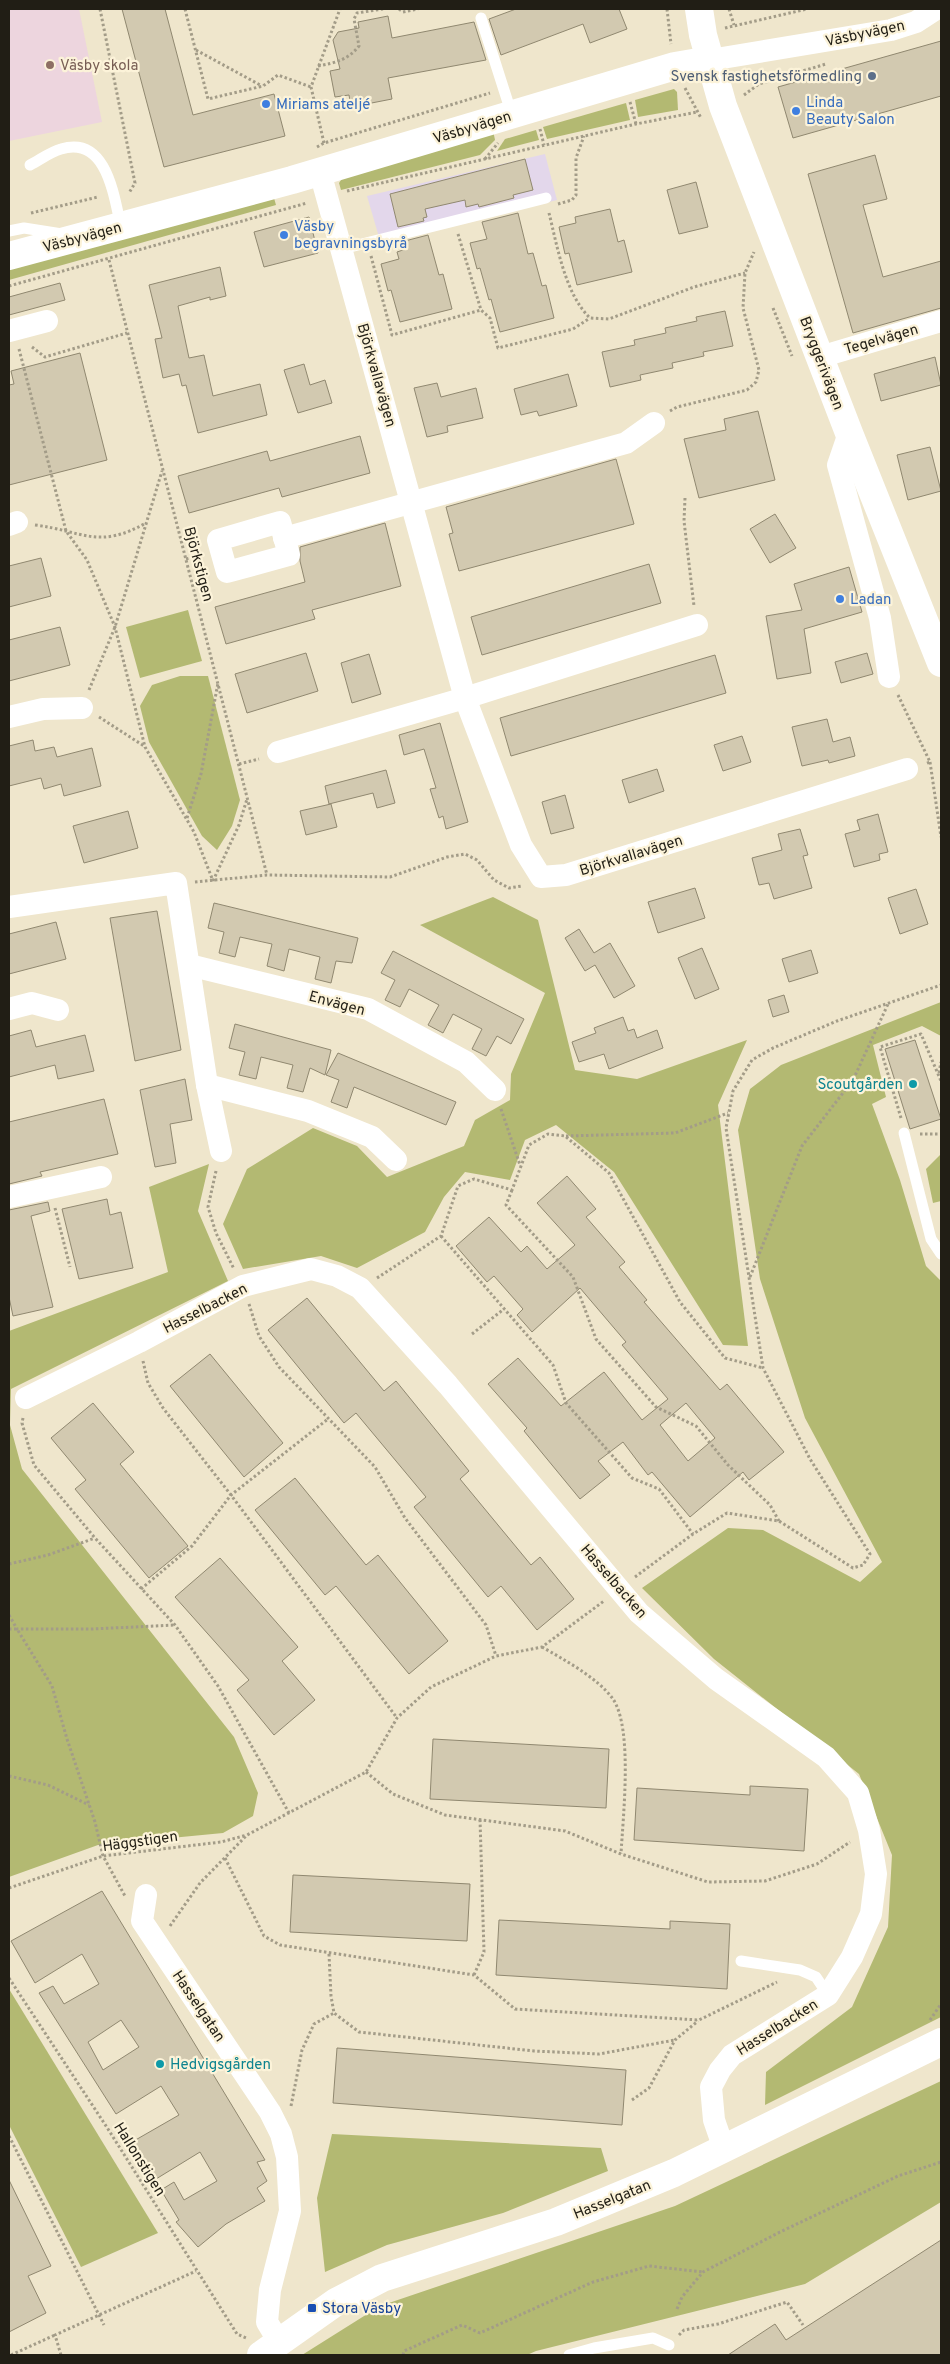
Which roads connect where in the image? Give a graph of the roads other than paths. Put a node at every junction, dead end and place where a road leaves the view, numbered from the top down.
1 (699, 9) edge
2 (936, 9) edge
3 (480, 18) dead end
4 (706, 48) junction
5 (508, 102) junction
6 (315, 162) junction
7 (30, 166) dead end
8 (547, 203) road end
9 (119, 210) junction
10 (9, 231) edge
11 (81, 237) junction
12 (342, 249) junction
13 (9, 256) edge
14 (47, 321) dead end
15 (941, 321) edge
16 (13, 334) edge
17 (820, 357) junction
18 (654, 423) road end
19 (849, 433) junction
20 (413, 501) junction
21 (284, 538) dead end
22 (697, 626) road end
23 (941, 663) edge
24 (889, 677) road end
25 (466, 698) junction
26 (82, 708) road end
27 (9, 718) edge
28 (278, 752) dead end
29 (907, 769) road end
30 (9, 907) edge
31 (189, 965) junction
32 (9, 1009) edge
33 (58, 1010) dead end
34 (207, 1085) junction
35 (495, 1090) road end
36 (904, 1133) road end
37 (221, 1151) road end
38 (396, 1160) dead end
39 (101, 1177) dead end
40 (9, 1197) edge
41 (941, 1254) edge
42 (26, 1398) road end
43 (146, 1896) dead end
44 (741, 1961) dead end
45 (828, 1995) junction
46 (941, 2042) edge
47 (724, 2149) junction
48 (669, 2345) road end
49 (264, 2346) edge
50 (569, 2355) edge

1 - 4 street, Bryggerivägen
2 - 4 street, Väsbyvägen
3 - 5 lane
4 - 5 street, Väsbyvägen
4 - 17 street, Bryggerivägen
5 - 6 street, Väsbyvägen
6 - 9 street, Väsbyvägen
6 - 12 street, Björkvallavägen
7 - 9 lane
8 - 12 lane
9 - 11 street, Väsbyvägen
10 - 11 lane
11 - 13 street, Väsbyvägen
12 - 20 street, Björkvallavägen
14 - 16 street
15 - 17 street, Tegelvägen
17 - 19 street, Bryggerivägen
18 - 20 street
19 - 23 street, Bryggerivägen
19 - 24 street
20 - 21 street
20 - 25 street, Björkvallavägen
22 - 25 street
25 - 28 street
25 - 29 street, Björkvallavägen
26 - 27 street
30 - 31 street
31 - 34 street
31 - 35 street, Envägen
32 - 33 street
34 - 37 street
34 - 38 street
36 - 41 lane
39 - 40 street
42 - 45 street, Hasselbacken
43 - 49 street, Hasselgatan
44 - 45 lane
45 - 47 street, Hasselbacken
46 - 47 street, Hasselgatan
47 - 49 street, Hasselgatan
48 - 50 lane

